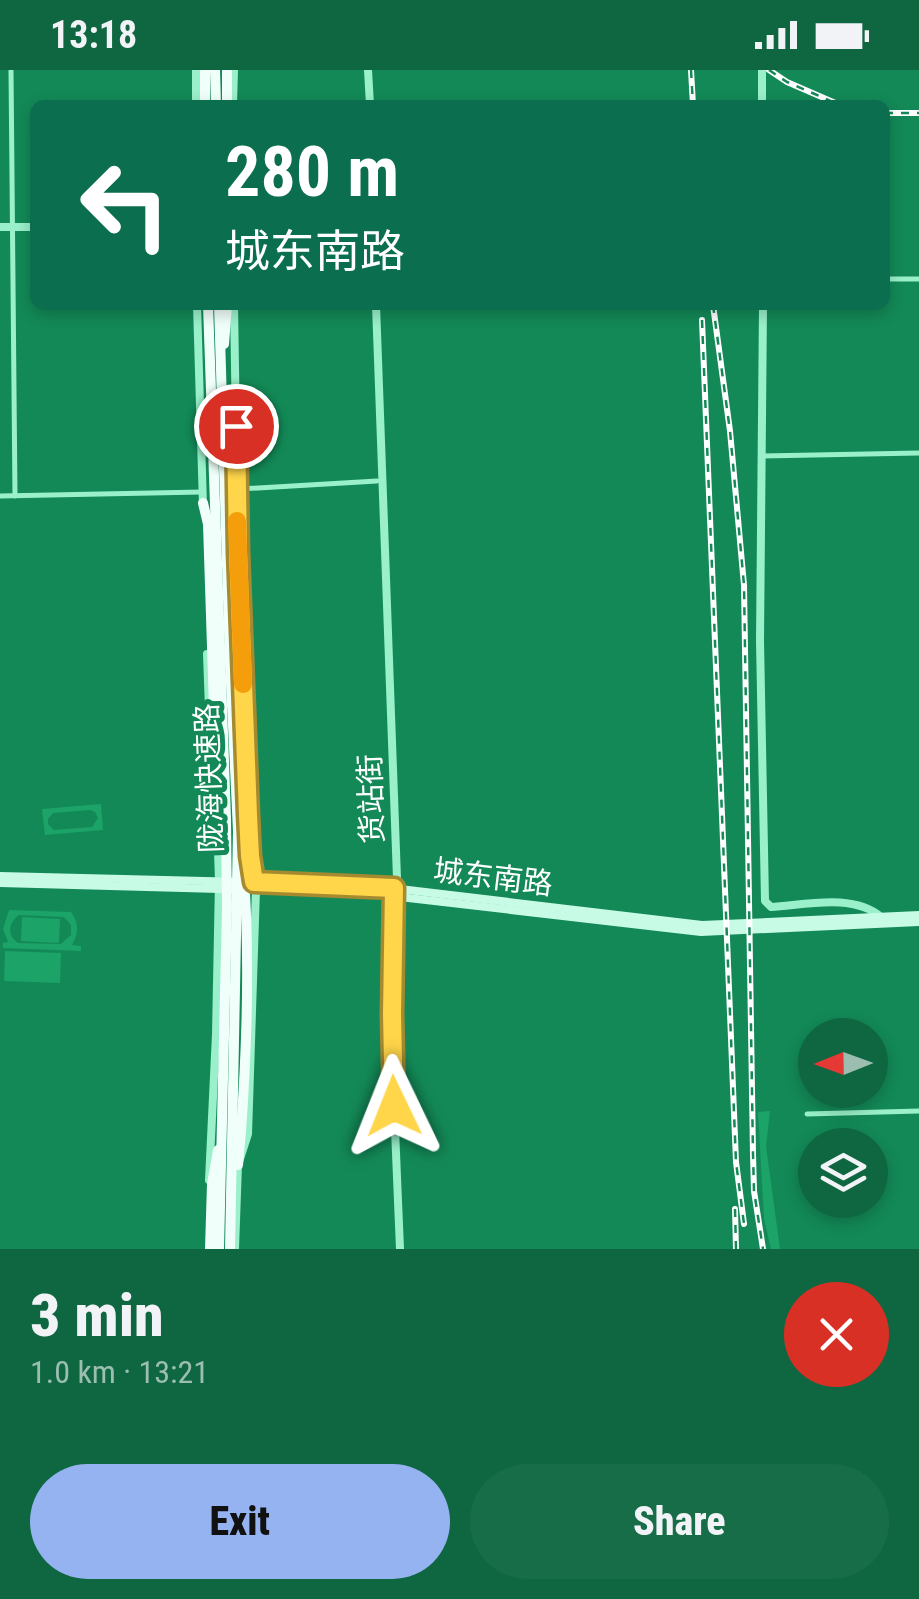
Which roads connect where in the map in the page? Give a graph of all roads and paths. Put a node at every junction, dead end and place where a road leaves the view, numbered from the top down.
1 (11, 70) edge
2 (196, 70) edge
3 (205, 70) edge
4 (216, 70) edge
5 (231, 70) edge
6 (366, 70) edge
7 (762, 70) edge
8 (196, 100) edge
9 (205, 100) edge
10 (216, 100) edge
11 (230, 100) edge
12 (367, 100) edge
13 (762, 100) edge
14 (30, 226) edge
15 (0, 227) edge
16 (12, 227) junction
17 (890, 278) edge
18 (919, 279) edge
19 (197, 310) edge
20 (208, 310) edge
21 (227, 310) edge
22 (227, 310) edge
23 (374, 310) edge
24 (374, 310) edge
25 (764, 310) edge
26 (919, 453) edge
27 (762, 456) junction
28 (377, 481) junction
29 (237, 488) junction
30 (0, 496) edge
31 (15, 496) junction
32 (203, 497) junction
33 (236, 790) junction
34 (225, 797) junction
35 (0, 880) edge
36 (218, 885) junction
37 (255, 886) junction
38 (394, 891) junction
39 (881, 916) junction
40 (919, 919) edge
41 (919, 1111) edge
42 (806, 1114) dead end
43 (222, 1124) junction
44 (238, 1165) junction
45 (208, 1249) edge
46 (219, 1249) edge
47 (232, 1249) edge
48 (400, 1249) edge

1 - 16 street
2 - 8 street
3 - 9 highway
4 - 10 highway
5 - 11 highway
6 - 12 street
7 - 13 street
14 - 16 street
15 - 16 street
16 - 31 street
17 - 18 street
19 - 32 street
20 - 34 highway, 陇海快速路, bridge
21 - 33 highway, 陇海快速路, bridge
22 - 29 street
23 - 28 street, 货站街
24 - 38 street, 货站街
25 - 27 street
26 - 27 street
27 - 39 street
28 - 29 street
28 - 38 street, 货站街
29 - 32 street
29 - 37 street
30 - 31 street
31 - 32 street
32 - 34 highway, bridge
32 - 36 street
33 - 44 highway, bridge
33 - 47 highway, 陇海快速路, bridge
34 - 43 highway, 陇海快速路, bridge
35 - 36 main road, 城东南路
36 - 37 main road, 城东南路
36 - 45 street
37 - 38 main road, 城东南路
37 - 44 street
38 - 39 main road, 城东南路
38 - 40 main road, 城东南路
38 - 48 street
39 - 40 main road, 城东南路
41 - 42 street
43 - 45 highway, bridge
43 - 46 highway, 陇海快速路, bridge
44 - 47 street

